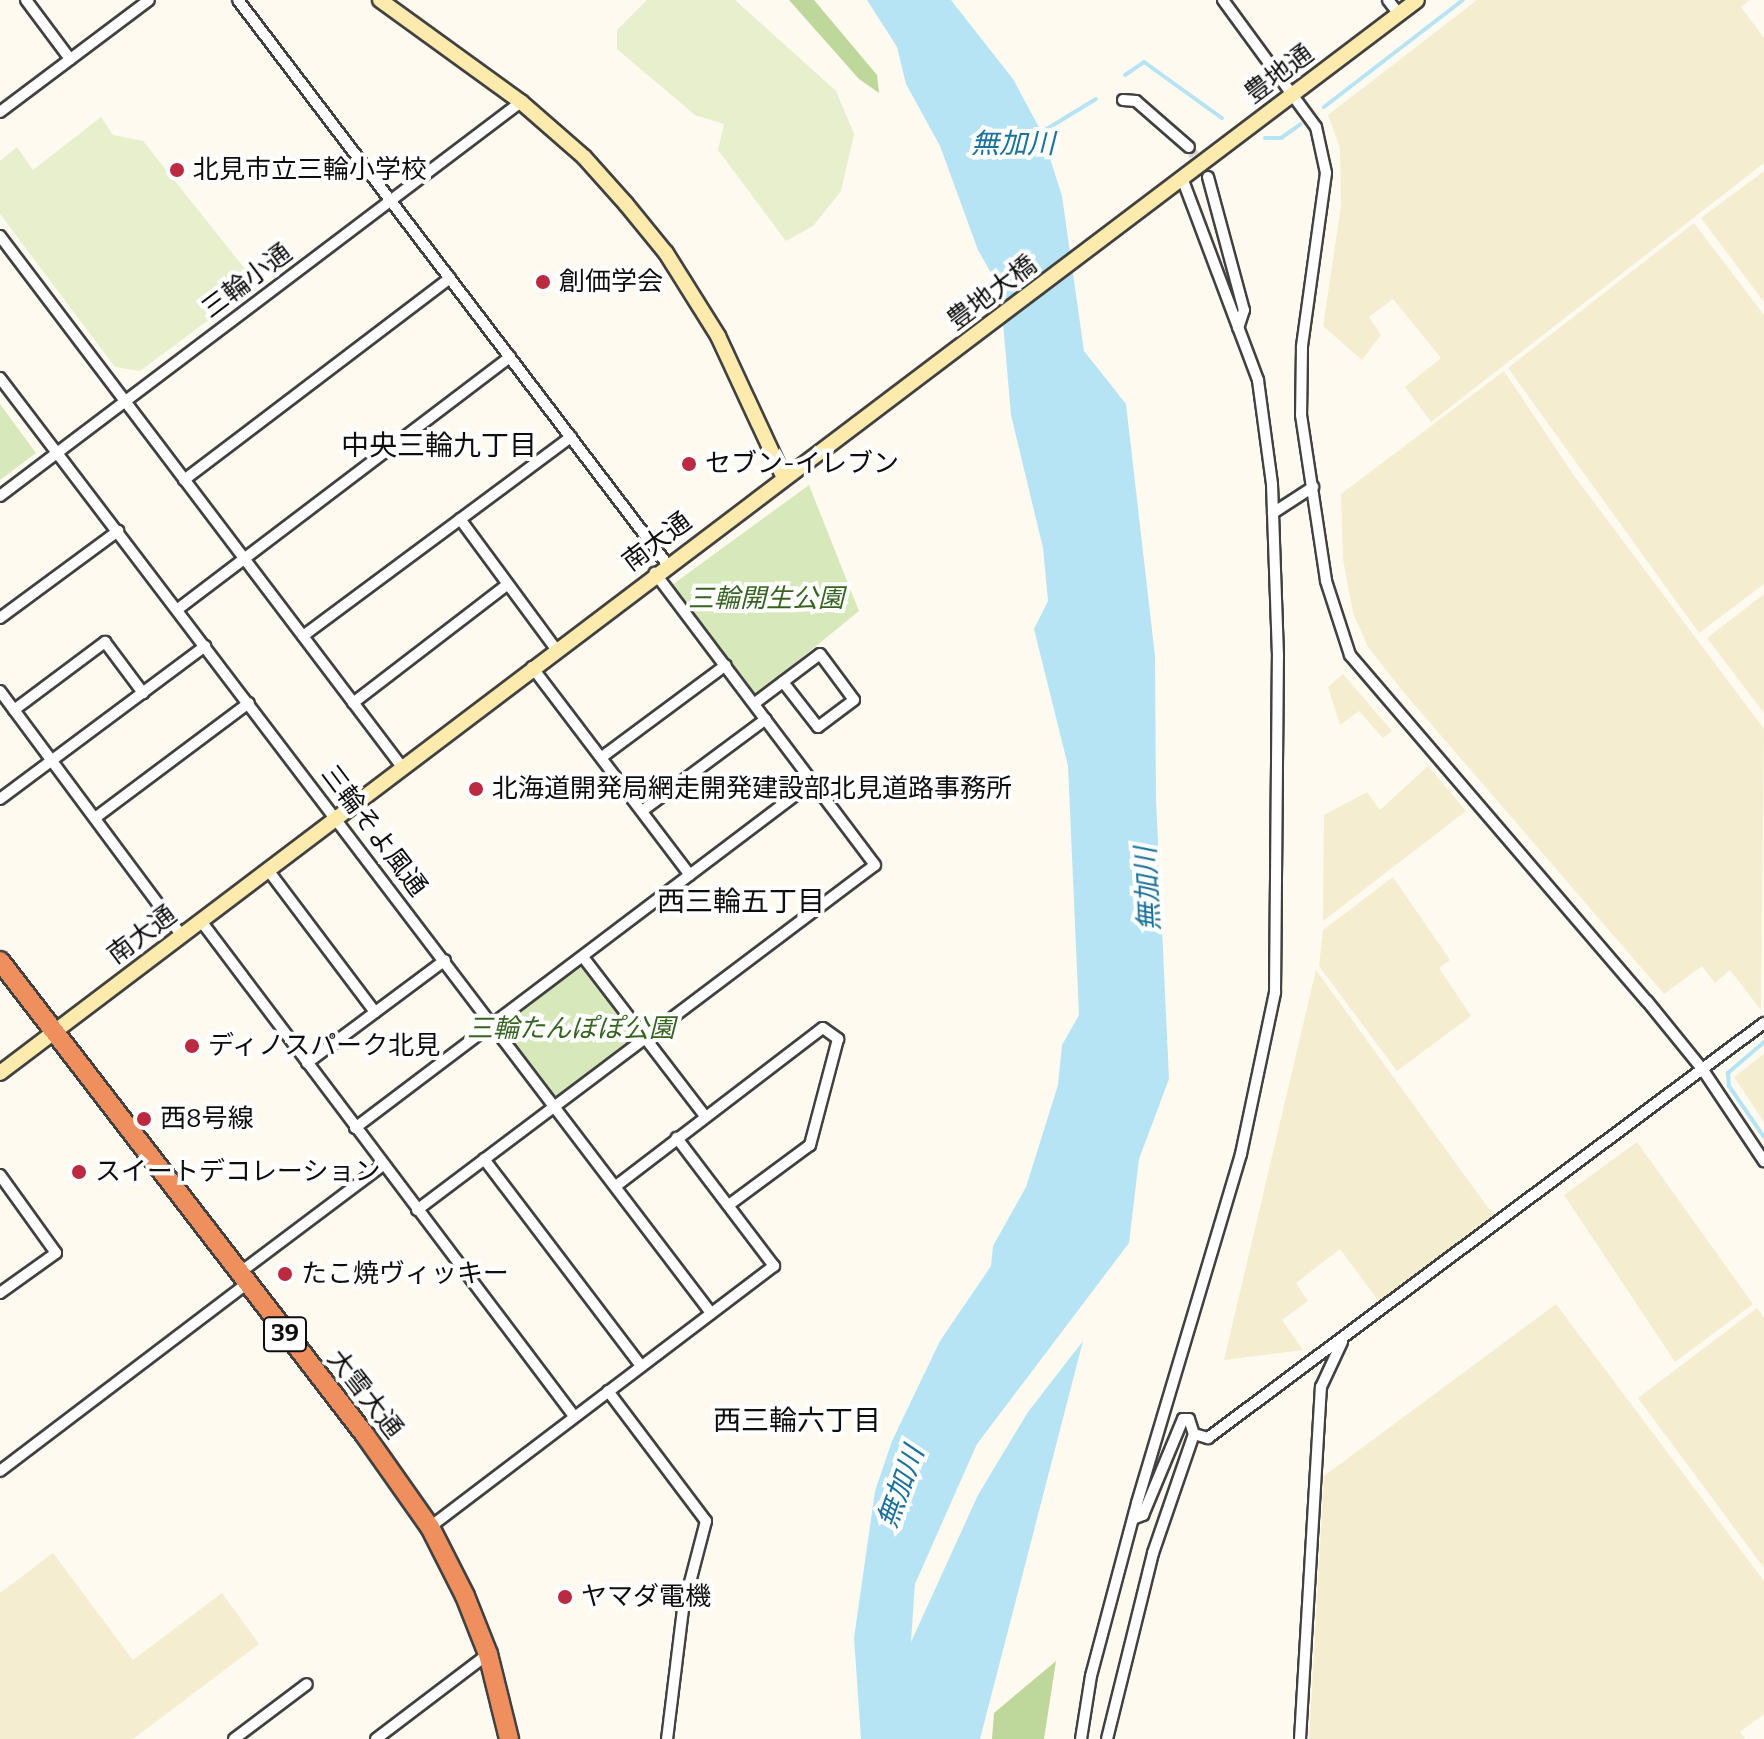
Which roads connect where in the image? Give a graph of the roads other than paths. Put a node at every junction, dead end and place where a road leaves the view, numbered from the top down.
1 (26, 0) edge
2 (238, 0) edge
3 (380, 0) edge
4 (1223, 0) edge
5 (1388, 0) edge
6 (1417, 0) edge
7 (142, 2) edge
8 (1399, 14) junction
9 (70, 59) junction
10 (1293, 93) junction
11 (1123, 100) dead end
12 (521, 102) junction
13 (0, 111) edge
14 (1189, 147) tunnel mouth
15 (1208, 177) tunnel mouth
16 (1176, 182) junction
17 (390, 200) junction
18 (0, 236) edge
19 (450, 278) junction
20 (1238, 328) junction
21 (510, 357) junction
22 (0, 378) edge
23 (125, 401) junction
24 (571, 437) junction
25 (58, 452) junction
26 (784, 478) junction
27 (184, 480) junction
28 (1313, 487) junction
29 (0, 496) edge
30 (1273, 513) junction
31 (460, 519) junction
32 (118, 531) junction
33 (245, 558) junction
34 (661, 569) junction
35 (508, 584) junction
36 (178, 609) junction
37 (0, 618) edge
38 (303, 636) junction
39 (205, 646) junction
40 (556, 649) junction
41 (726, 665) junction
42 (532, 667) junction
43 (783, 682) junction
44 (0, 691) edge
45 (143, 693) junction
46 (249, 703) junction
47 (353, 703) junction
48 (755, 703) junction
49 (14, 710) junction
50 (766, 719) junction
51 (602, 757) junction
52 (52, 760) junction
53 (402, 767) junction
54 (814, 781) junction
55 (0, 799) edge
56 (642, 811) junction
57 (337, 817) junction
58 (95, 818) junction
59 (268, 870) junction
60 (690, 875) junction
61 (201, 921) junction
62 (181, 935) junction
63 (583, 957) junction
64 (445, 960) junction
65 (3, 972) edge
66 (375, 1012) junction
67 (1764, 1023) edge
68 (494, 1025) junction
69 (54, 1033) junction
70 (645, 1036) junction
71 (307, 1063) junction
72 (1703, 1070) junction
73 (0, 1073) edge
74 (554, 1106) junction
75 (705, 1116) junction
76 (355, 1128) junction
77 (677, 1138) junction
78 (484, 1159) junction
79 (1764, 1161) edge
80 (383, 1165) junction
81 (0, 1175) edge
82 (616, 1186) junction
83 (729, 1205) junction
84 (417, 1210) junction
85 (242, 1280) junction
86 (0, 1293) edge
87 (711, 1313) junction
88 (1343, 1341) junction
89 (641, 1366) junction
90 (608, 1391) junction
91 (574, 1416) junction
92 (1194, 1434) junction
93 (0, 1471) edge
94 (1135, 1518) junction
95 (430, 1527) junction
96 (488, 1654) junction
97 (307, 1684) dead end
98 (234, 1739) edge
99 (376, 1739) edge
100 (509, 1739) edge
101 (667, 1739) edge
102 (1081, 1739) edge
103 (1107, 1739) edge
104 (1300, 1739) edge

1 - 9 street
2 - 17 street
3 - 12 main road
4 - 10 street
5 - 8 street
6 - 8 main road, 豊地通
7 - 9 street
8 - 10 main road, 豊地通
9 - 13 street
10 - 16 main road, 豊地通
10 - 28 street
11 - 14 street
12 - 17 street, 三輪小通
12 - 26 main road
15 - 20 street
16 - 20 street
16 - 26 main road, 豊地大橋
17 - 19 street
17 - 23 street, 三輪小通
18 - 23 street
19 - 21 street
19 - 27 street
20 - 30 street
21 - 24 street
21 - 33 street
22 - 25 street, 三輪そよ風通
23 - 25 street, 三輪小通
23 - 27 street
24 - 31 street
24 - 34 street
25 - 29 street, 三輪小通
25 - 32 street, 三輪そよ風通
26 - 34 main road, 南大通
27 - 33 street
28 - 30 street
28 - 72 street
30 - 94 street
31 - 35 street
31 - 38 street
32 - 36 street, 三輪そよ風通
32 - 37 street
33 - 36 street
33 - 38 street
34 - 40 main road, 南大通
34 - 41 street
35 - 40 street
35 - 47 street
36 - 39 street, 三輪そよ風通
38 - 47 street
39 - 45 street
39 - 46 street, 三輪そよ風通
40 - 42 main road, 南大通
41 - 48 street
41 - 51 street
42 - 51 street
42 - 53 main road, 南大通
43 - 43 street
43 - 48 street
44 - 49 street
45 - 49 street
45 - 52 street
46 - 57 street, 三輪そよ風通
46 - 58 street
47 - 53 street
48 - 50 street
49 - 52 street
50 - 54 street
50 - 56 street
51 - 56 street
52 - 55 street
52 - 58 street
53 - 57 main road, 南大通
54 - 60 street
54 - 70 street
56 - 60 street
57 - 59 main road, 南大通
57 - 64 street, 三輪そよ風通
58 - 62 street
59 - 61 main road, 南大通
59 - 66 street
60 - 63 street
61 - 62 main road, 南大通
61 - 71 street
62 - 69 main road, 南大通
63 - 68 street
63 - 70 street
64 - 66 street
64 - 68 street, 三輪そよ風通
65 - 69 highway, 大雪大通 / 39
66 - 71 street
67 - 72 street
68 - 74 street, 三輪そよ風通
68 - 76 street
69 - 73 main road, 南大通
69 - 85 highway, 大雪大通 / 39
70 - 74 street
70 - 75 street
71 - 76 street
72 - 79 street
72 - 88 street
74 - 78 street
74 - 82 street, 三輪そよ風通
75 - 77 street
75 - 83 street
76 - 80 street
77 - 82 street
77 - 83 street
78 - 84 street
78 - 89 street
80 - 84 street
80 - 85 street
81 - 86 street
82 - 87 street, 三輪そよ風通
83 - 87 street
84 - 91 street
85 - 93 street
85 - 95 highway, 大雪大通 / 39
87 - 89 street
88 - 92 street
88 - 104 street
89 - 90 street
90 - 91 street
90 - 101 street
91 - 95 street
92 - 94 street
92 - 103 street
94 - 102 street
95 - 96 highway, 大雪大通 / 39
96 - 99 street
96 - 100 highway, 大雪大通 / 39
97 - 98 street

